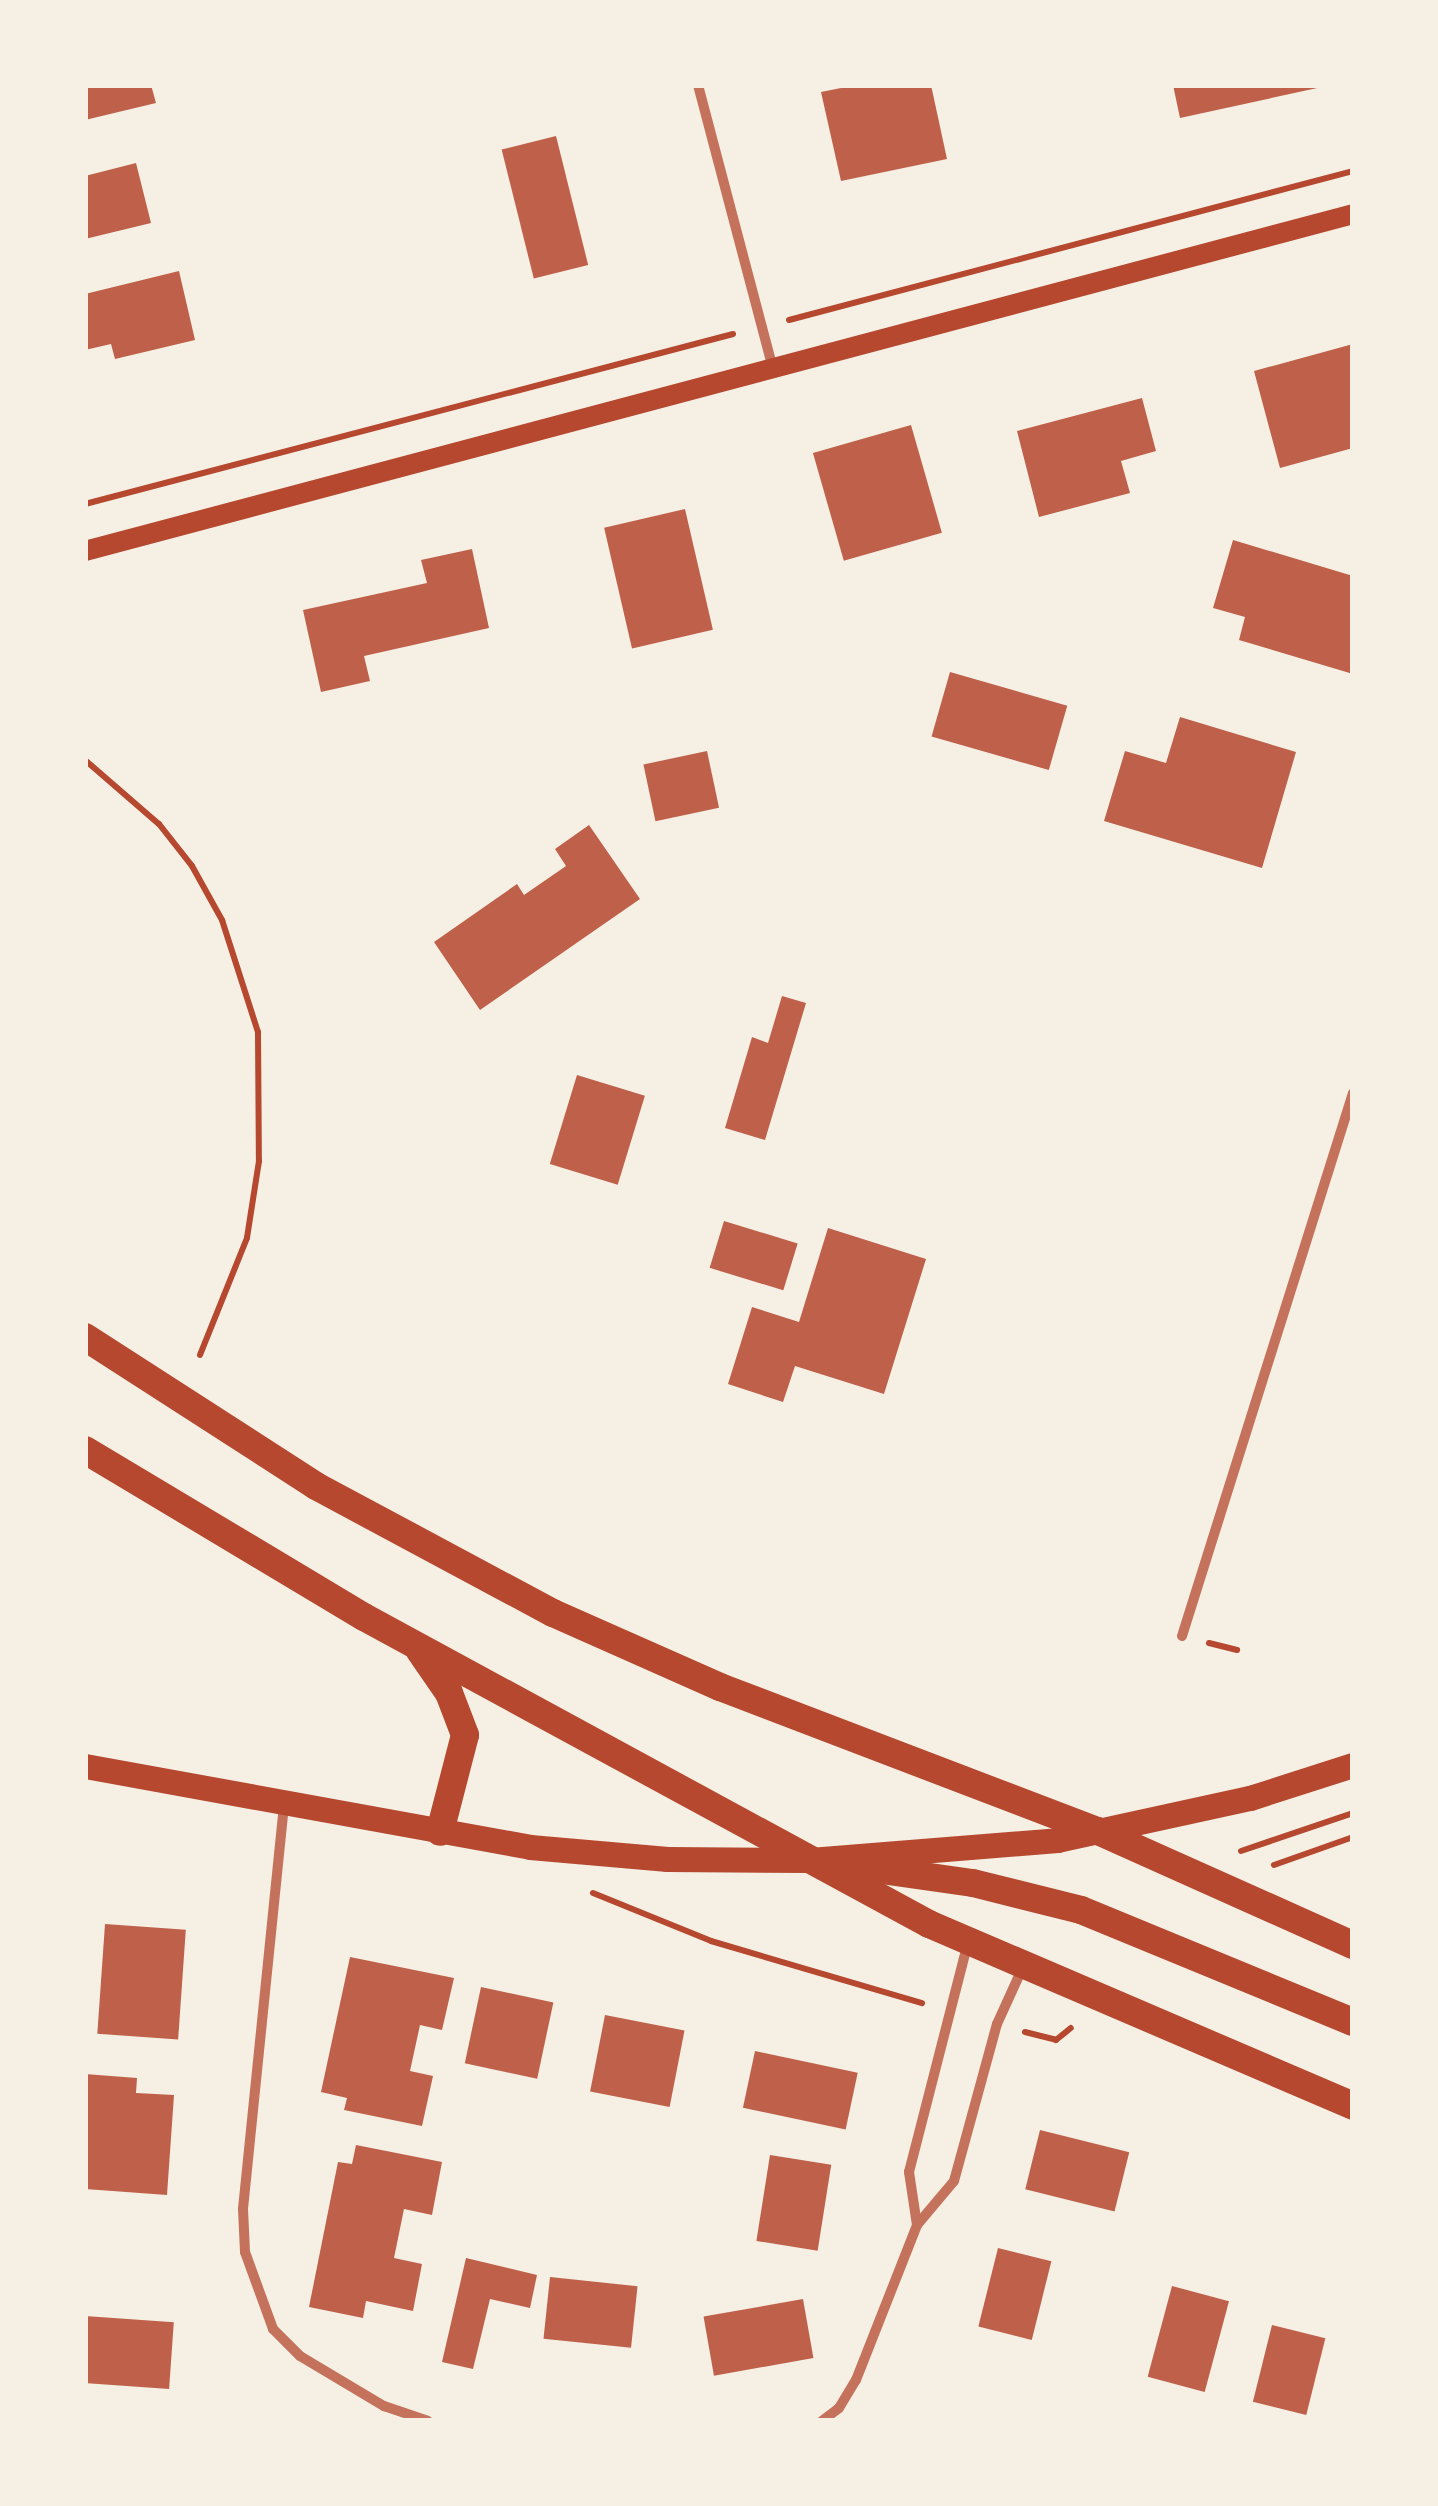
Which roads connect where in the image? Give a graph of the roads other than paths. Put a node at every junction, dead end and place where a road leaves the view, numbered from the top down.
1 (698, 85) edge
2 (1353, 214) edge
3 (772, 366) junction
4 (85, 551) edge
5 (1353, 1093) edge
6 (85, 1337) edge
7 (85, 1450) edge
8 (1182, 1636) dead end
9 (416, 1646) junction
10 (1353, 1765) edge
11 (85, 1766) edge
12 (284, 1804) junction
13 (1098, 1831) junction
14 (440, 1832) junction
15 (810, 1860) junction
16 (968, 1942) junction
17 (1353, 1945) edge
18 (1023, 1967) junction
19 (1353, 2022) edge
20 (1353, 2106) edge
21 (917, 2225) junction
22 (428, 2421) edge
23 (822, 2421) edge

1 - 3 street
2 - 3 main road
3 - 4 main road
5 - 8 street
6 - 13 highway
7 - 9 highway
9 - 14 highway
9 - 15 highway
10 - 13 main road
11 - 12 main road
12 - 14 main road
12 - 22 street
13 - 15 main road
13 - 17 highway
14 - 15 main road
15 - 16 highway
15 - 19 highway
16 - 18 highway
16 - 21 street
18 - 20 highway
18 - 21 street
21 - 23 street

